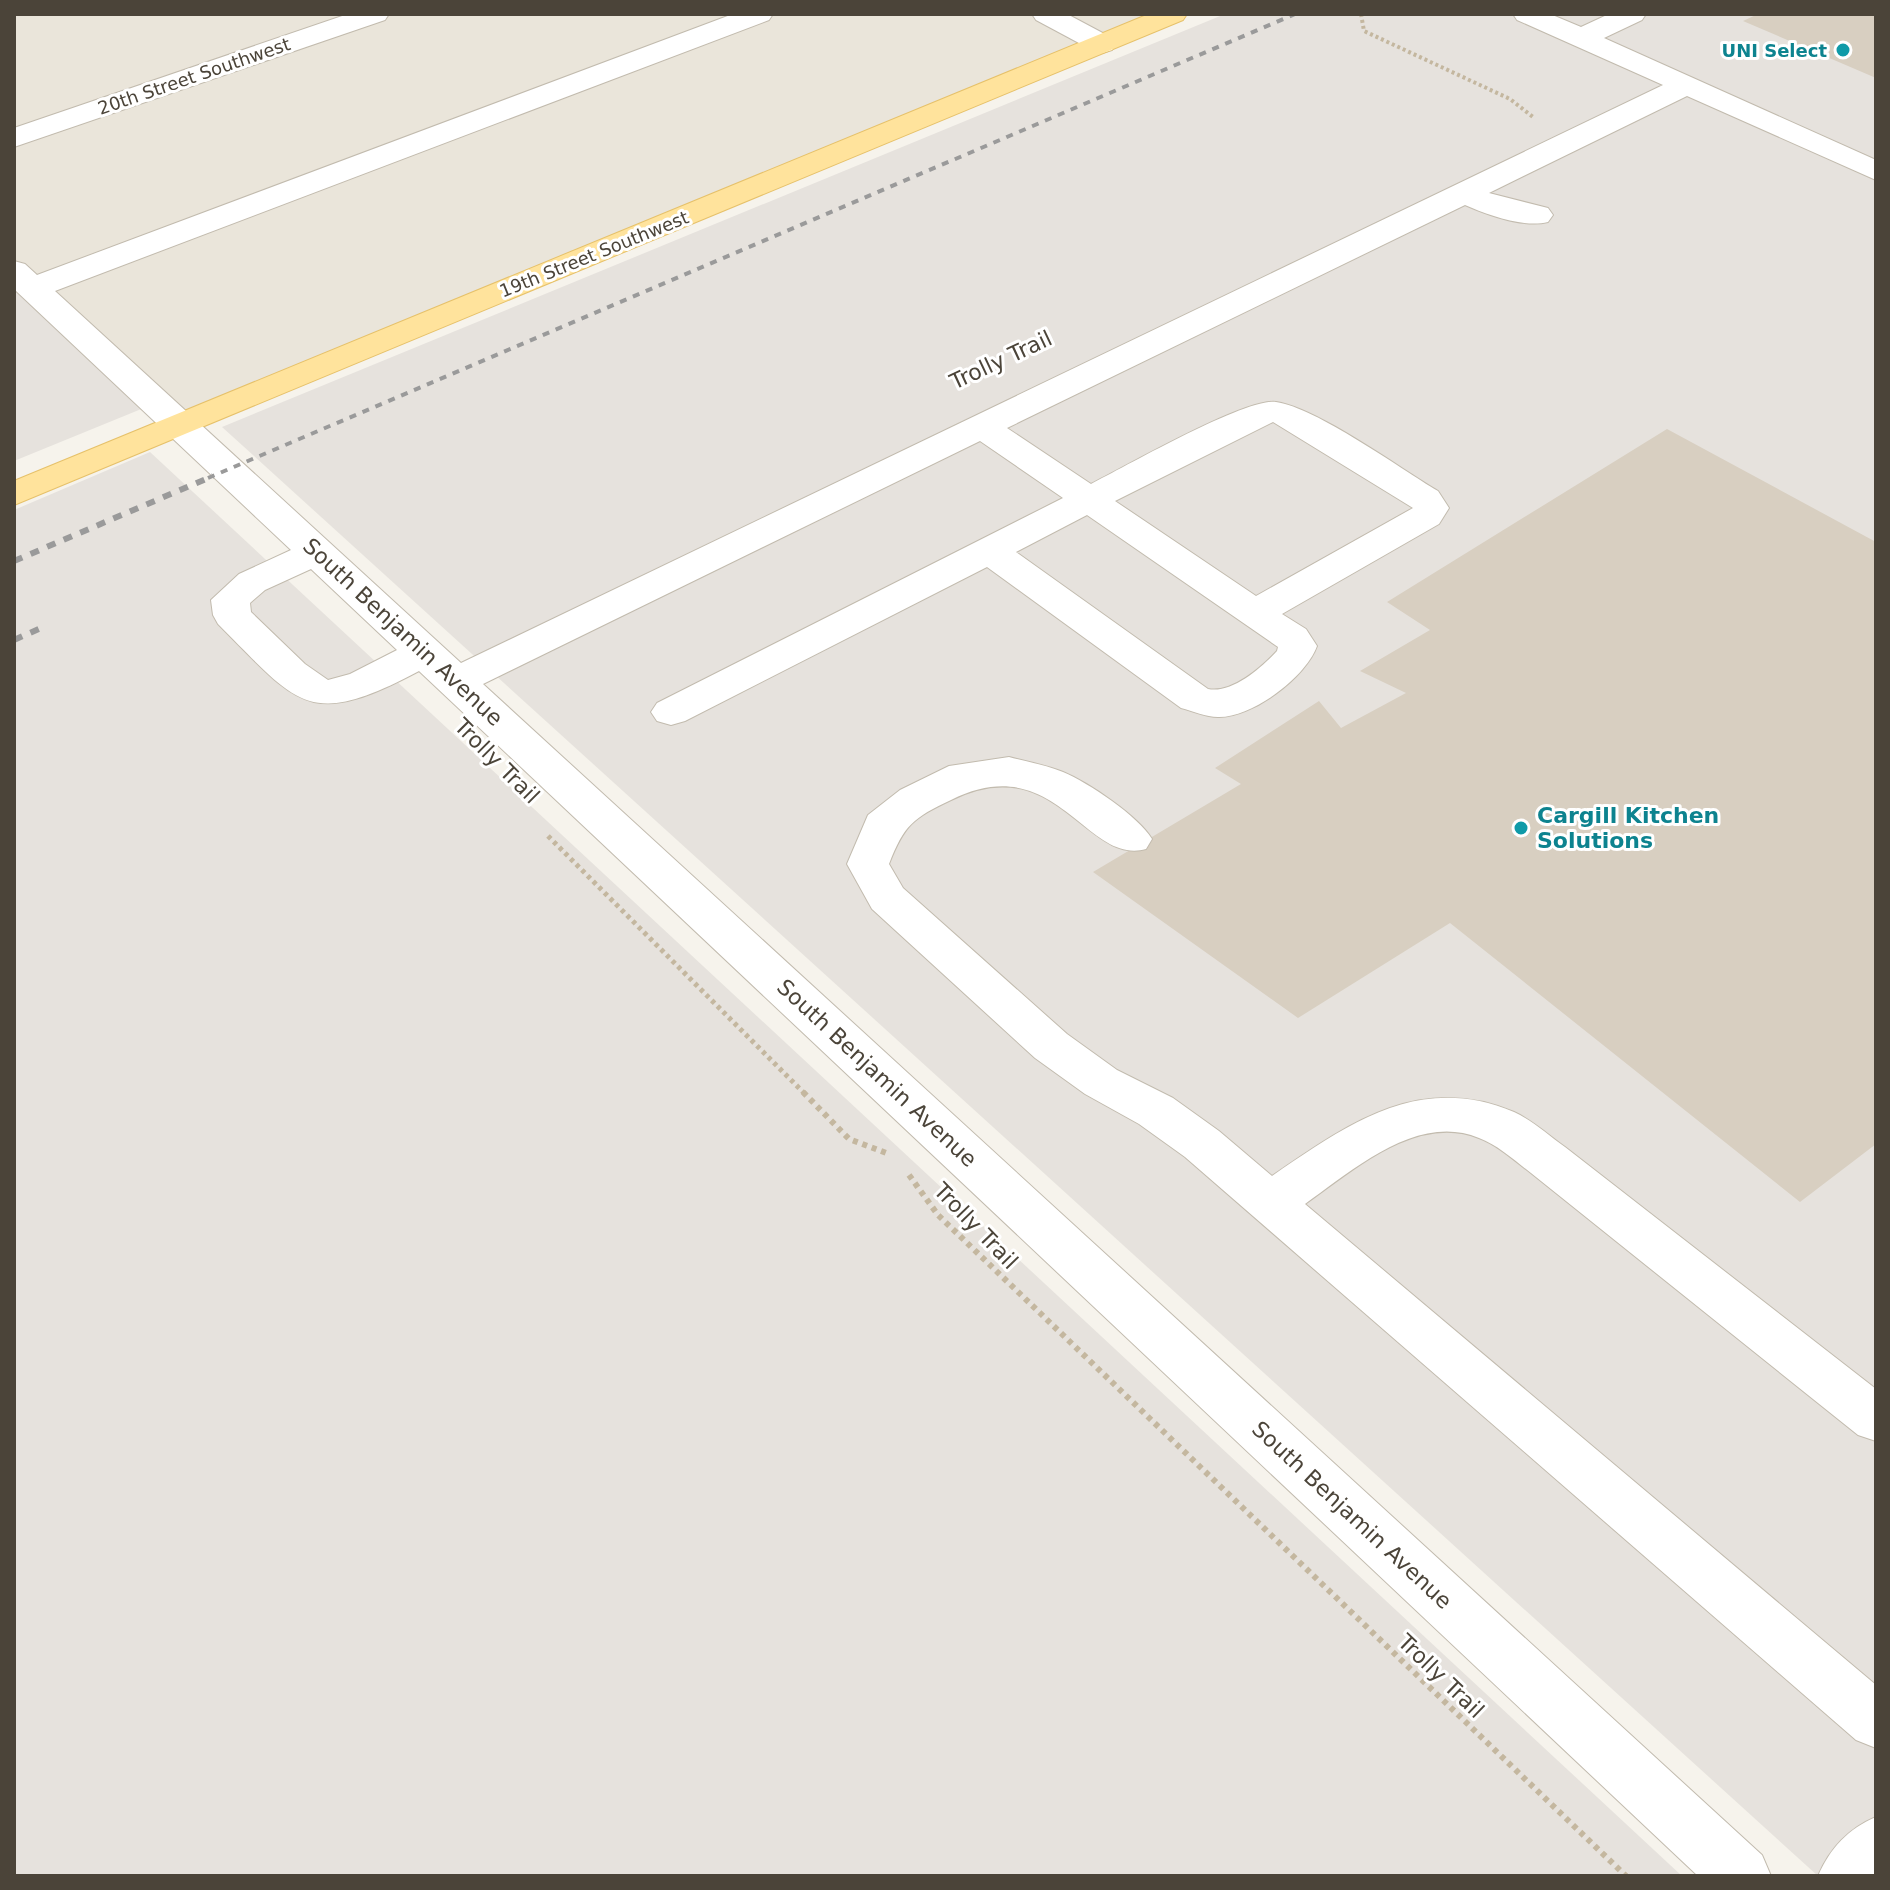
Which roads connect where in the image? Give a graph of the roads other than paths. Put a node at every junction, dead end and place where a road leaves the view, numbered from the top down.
1 (375, 14) edge
2 (759, 14) edge
3 (1046, 14) edge
4 (1173, 14) edge
5 (1527, 14) edge
6 (1632, 14) edge
7 (1581, 38) junction
8 (1102, 44) junction
9 (1687, 85) junction
10 (14, 138) edge
11 (1876, 171) edge
12 (1464, 193) junction
13 (1537, 215) dead end
14 (23, 280) edge
15 (180, 425) junction
16 (981, 426) junction
17 (14, 494) edge
18 (1089, 500) junction
19 (990, 551) junction
20 (316, 552) junction
21 (1255, 613) junction
22 (440, 667) junction
23 (671, 712) dead end
24 (1131, 839) dead end
25 (1271, 1202) junction
26 (1876, 1419) edge
27 (1876, 1721) edge
28 (1876, 1846) edge
29 (1741, 1876) edge
30 (1848, 1876) edge

1 - 10 street, 20th Street Southwest
2 - 14 street
3 - 8 street
4 - 8 main road, 19th Street Southwest
5 - 7 street
6 - 7 street
7 - 9 street
8 - 15 main road, 19th Street Southwest
9 - 11 street
9 - 12 street
12 - 13 street
12 - 16 street
14 - 15 street, South Benjamin Avenue
15 - 17 main road, 19th Street Southwest
15 - 20 street, South Benjamin Avenue
16 - 18 street
16 - 22 street
18 - 19 street
18 - 21 street
18 - 21 street
19 - 21 street
19 - 23 street
20 - 22 street, South Benjamin Avenue
20 - 22 street
22 - 29 street, South Benjamin Avenue
24 - 25 street
25 - 26 street
25 - 27 street
28 - 30 street

